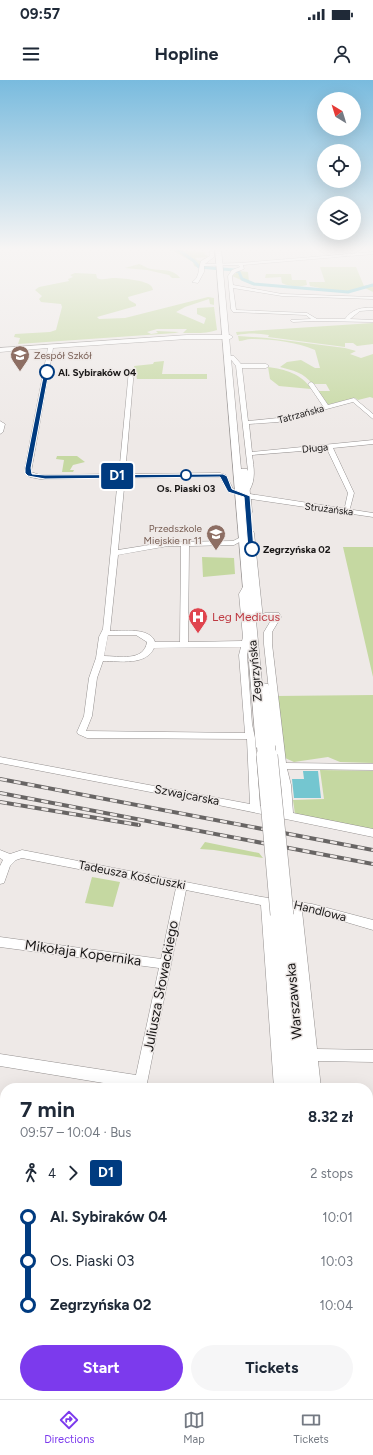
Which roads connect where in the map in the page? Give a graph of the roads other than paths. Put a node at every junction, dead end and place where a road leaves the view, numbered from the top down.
1 (227, 310) edge
2 (234, 310) edge
3 (360, 310) edge
4 (314, 320) junction
5 (348, 320) junction
6 (293, 321) dead end
7 (373, 321) edge
8 (228, 338) junction
9 (51, 347) junction
10 (0, 350) edge
11 (232, 357) junction
12 (239, 366) junction
13 (266, 366) dead end
14 (132, 370) dead end
15 (311, 384) dead end
16 (327, 407) junction
17 (373, 417) edge
18 (0, 423) edge
19 (245, 423) junction
20 (0, 432) edge
21 (373, 442) edge
22 (373, 447) edge
23 (330, 449) junction
24 (249, 453) junction
25 (258, 456) junction
26 (250, 460) junction
27 (238, 474) junction
28 (122, 476) junction
29 (221, 476) junction
30 (244, 496) junction
31 (347, 511) junction
32 (373, 515) edge
33 (243, 538) junction
34 (185, 543) junction
35 (234, 543) junction
36 (244, 549) junction
37 (115, 553) junction
38 (247, 587) junction
39 (260, 615) junction
40 (105, 633) junction
41 (184, 644) junction
42 (246, 644) junction
43 (151, 645) junction
44 (100, 658) junction
45 (250, 736) junction
46 (266, 747) junction
47 (0, 760) edge
48 (282, 766) junction
49 (373, 767) edge
50 (255, 809) junction
51 (288, 816) junction
52 (373, 833) edge
53 (0, 854) edge
54 (10, 858) junction
55 (0, 880) edge
56 (182, 885) junction
57 (266, 901) junction
58 (296, 905) junction
59 (282, 915) junction
60 (373, 925) edge
61 (0, 942) edge
62 (165, 964) junction
63 (312, 1055) junction
64 (373, 1056) edge
65 (0, 1060) edge
66 (130, 1083) edge
67 (141, 1083) edge
68 (280, 1083) edge
69 (292, 1083) edge
70 (302, 1083) edge
71 (315, 1083) edge

1 - 8 main road, Zegrzyńska
2 - 4 street
3 - 5 street
4 - 5 street
4 - 6 street
5 - 7 street
8 - 9 street
8 - 11 main road, Zegrzyńska
8 - 27 main road, Zegrzyńska
9 - 10 street
9 - 28 street
11 - 12 street
11 - 30 main road, Zegrzyńska
12 - 13 street
12 - 19 street
14 - 28 street
15 - 16 street
16 - 17 street, Tatrzańska
16 - 19 street, Tatrzańska
18 - 20 street
19 - 24 street
21 - 23 street, Długa
22 - 23 street, Długa
23 - 25 street, Długa
23 - 31 street
24 - 25 street, Długa
24 - 26 street
25 - 26 street, Długa
26 - 30 street
27 - 29 street
27 - 30 main road, Zegrzyńska
28 - 29 street
28 - 37 street
29 - 30 street
30 - 31 main road, Strużańska
30 - 33 main road, Zegrzyńska
30 - 39 main road, Zegrzyńska
31 - 32 main road, Strużańska
33 - 35 street
33 - 36 main road, Zegrzyńska
34 - 35 street
34 - 37 street
34 - 41 street
35 - 36 street
36 - 38 main road, Zegrzyńska
37 - 40 street
38 - 42 street
38 - 46 main road, Zegrzyńska
39 - 46 main road, Zegrzyńska
39 - 48 street
40 - 43 street
40 - 44 street
41 - 42 street
41 - 43 street
42 - 45 street
43 - 44 street
44 - 45 street
45 - 50 street
46 - 59 main road, Zegrzyńska, bridge
47 - 50 street, Szwajcarska
48 - 49 street
48 - 51 street
50 - 51 street, Szwajcarska
51 - 52 street, Szwajcarska
53 - 54 street
54 - 55 street
54 - 56 street, Tadeusza Kościuszki
56 - 57 street, Tadeusza Kościuszki
56 - 62 street, Juliusza Słowackiego
57 - 58 street, Handlowa
57 - 68 street
58 - 60 street, Handlowa
58 - 63 street
59 - 69 main road, Warszawska
59 - 70 main road, Warszawska
61 - 62 street, Mikołaja Kopernika
62 - 67 street, Juliusza Słowackiego
63 - 64 street
63 - 71 street
65 - 66 street

